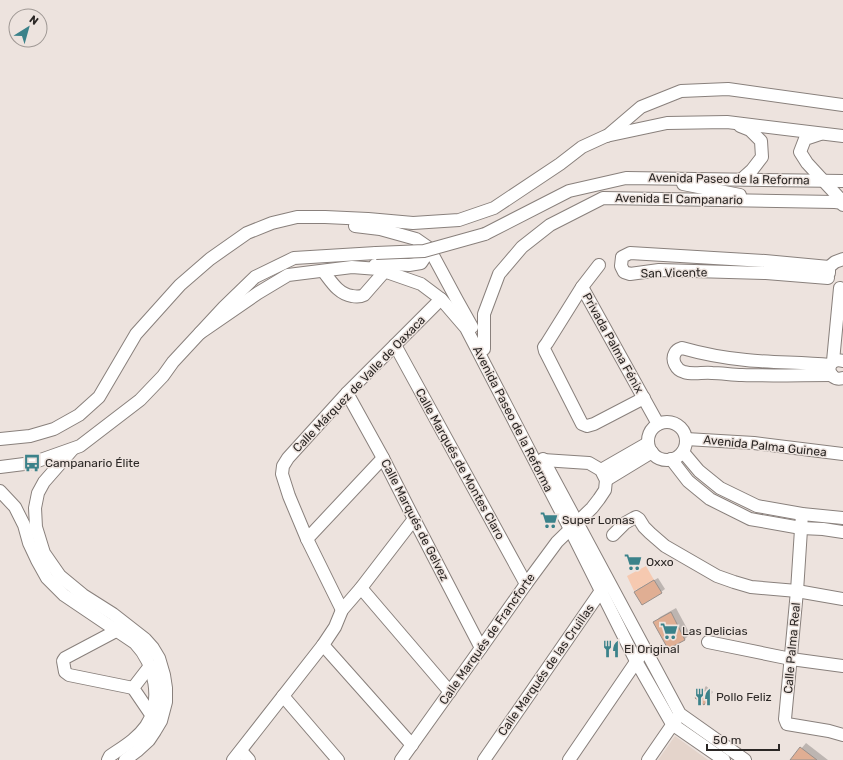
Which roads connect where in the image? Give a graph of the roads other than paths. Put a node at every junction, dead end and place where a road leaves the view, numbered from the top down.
1 (843, 105) edge
2 (727, 122) junction
3 (823, 133) junction
4 (606, 136) junction
5 (843, 136) edge
6 (653, 178) junction
7 (742, 179) junction
8 (822, 180) junction
9 (843, 180) edge
10 (771, 201) junction
11 (843, 203) edge
12 (297, 217) junction
13 (416, 239) junction
14 (843, 258) edge
15 (599, 265) dead end
16 (352, 267) junction
17 (766, 267) junction
18 (324, 271) junction
19 (385, 271) junction
20 (829, 273) junction
21 (582, 287) junction
22 (842, 288) edge
23 (442, 299) junction
24 (200, 333) junction
25 (395, 345) junction
26 (484, 349) junction
27 (836, 368) edge
28 (347, 393) junction
29 (644, 398) junction
30 (658, 424) junction
31 (0, 439) edge
32 (686, 439) junction
33 (650, 447) junction
34 (72, 450) junction
35 (683, 452) junction
36 (843, 454) edge
37 (384, 458) junction
38 (671, 459) junction
39 (543, 460) junction
40 (0, 467) edge
41 (604, 475) junction
42 (0, 491) edge
43 (802, 514) junction
44 (843, 518) edge
45 (414, 519) junction
46 (574, 526) junction
47 (801, 528) junction
48 (843, 532) edge
49 (613, 535) dead end
50 (307, 539) junction
51 (526, 584) junction
52 (605, 586) junction
53 (362, 588) junction
54 (797, 591) junction
55 (843, 599) edge
56 (342, 610) junction
57 (116, 631) junction
58 (708, 642) dead end
59 (323, 645) junction
60 (481, 648) junction
61 (645, 648) junction
62 (791, 659) junction
63 (636, 661) junction
64 (150, 666) junction
65 (843, 666) edge
66 (133, 688) junction
67 (450, 692) junction
68 (283, 696) junction
69 (680, 714) junction
70 (152, 716) junction
71 (672, 724) junction
72 (843, 735) edge
73 (412, 745) junction
74 (237, 755) edge
75 (740, 758) edge
76 (108, 760) edge
77 (125, 760) edge
78 (249, 760) edge
79 (338, 760) edge
80 (401, 760) edge
81 (484, 760) edge
82 (569, 760) edge
83 (648, 760) edge
84 (724, 760) edge

1 - 4 street
2 - 3 street
2 - 4 street
2 - 7 street
3 - 5 street
3 - 8 street
4 - 12 street
6 - 7 street, Avenida Paseo de la Reforma
6 - 10 street
6 - 24 street, Avenida Paseo de la Reforma, bridge
7 - 8 street, Avenida Paseo de la Reforma
8 - 9 street, Avenida Paseo de la Reforma
8 - 11 street
10 - 11 street, Avenida El Campanario
10 - 26 street, Avenida El Campanario
12 - 13 street
12 - 31 street
13 - 16 street
13 - 26 street, Avenida Paseo de la Reforma
14 - 20 street
15 - 21 street, Privada Palma Fénix
16 - 18 street, Avenida Paseo de la Reforma
16 - 19 street, Avenida Paseo de la Reforma
17 - 17 street, San Vicente
17 - 20 street, San Vicente
18 - 19 street
18 - 24 street, Avenida Paseo de la Reforma
19 - 23 street, Avenida Paseo de la Reforma
20 - 22 street
21 - 29 street, Privada Palma Fénix
21 - 29 street, Privada Palma Fénix
22 - 27 street
23 - 25 street, Calle Márquez de Valle de Oaxaca
23 - 46 street, Avenida Paseo de la Reforma
24 - 34 street, Avenida Paseo de la Reforma
25 - 28 street, Calle Márquez de Valle de Oaxaca
25 - 51 street, Calle Marqués de Montes Claro
26 - 39 street, Avenida Paseo de la Reforma
27 - 27 street
28 - 37 street, Calle Marqués de Gelvez
28 - 50 street, Calle Márquez de Valle de Oaxaca
29 - 30 street, Privada Palma Fénix
30 - 32 street
30 - 33 street
32 - 35 street
32 - 36 street, Avenida Palma Guinea
33 - 38 street
33 - 41 street
34 - 40 street, Avenida Paseo de la Reforma
34 - 77 street
35 - 38 street
35 - 43 street
37 - 45 street, Calle Marqués de Gelvez
37 - 50 street
38 - 47 street
39 - 41 street
39 - 46 street, Avenida Paseo de la Reforma
41 - 46 street
42 - 57 street
43 - 44 street
43 - 47 street, Calle Palma Real
45 - 53 street
45 - 60 street, Calle Marqués de Gelvez
46 - 51 street, Calle Marqués de Francforte
46 - 52 street, Avenida Paseo de la Reforma
47 - 48 street
47 - 54 street, Calle Palma Real
49 - 54 street
50 - 56 street, Calle Márquez de Valle de Oaxaca
51 - 60 street, Calle Marqués de Francforte
52 - 61 street, Avenida Paseo de la Reforma
52 - 63 street, Avenida Paseo de la Reforma
52 - 81 street, Calle Marqués de las Cruillas
53 - 56 street
53 - 67 street
54 - 55 street
54 - 62 street, Calle Palma Real
56 - 59 street
57 - 64 street
57 - 66 street
58 - 62 street
59 - 68 street
59 - 73 street
60 - 67 street, Calle Marqués de Francforte
61 - 63 street
61 - 69 street, Avenida Paseo de la Reforma
62 - 65 street
62 - 72 street, Calle Palma Real
63 - 71 street, Avenida Paseo de la Reforma
63 - 82 street
64 - 66 street
64 - 70 street
66 - 70 street
67 - 73 street, Calle Marqués de Francforte
68 - 74 street
68 - 79 street
69 - 71 street
69 - 75 street, Avenida Paseo de la Reforma
70 - 76 street
71 - 83 street
71 - 84 street, Avenida Paseo de la Reforma
73 - 80 street, Calle Marqués de Francforte
74 - 78 street

